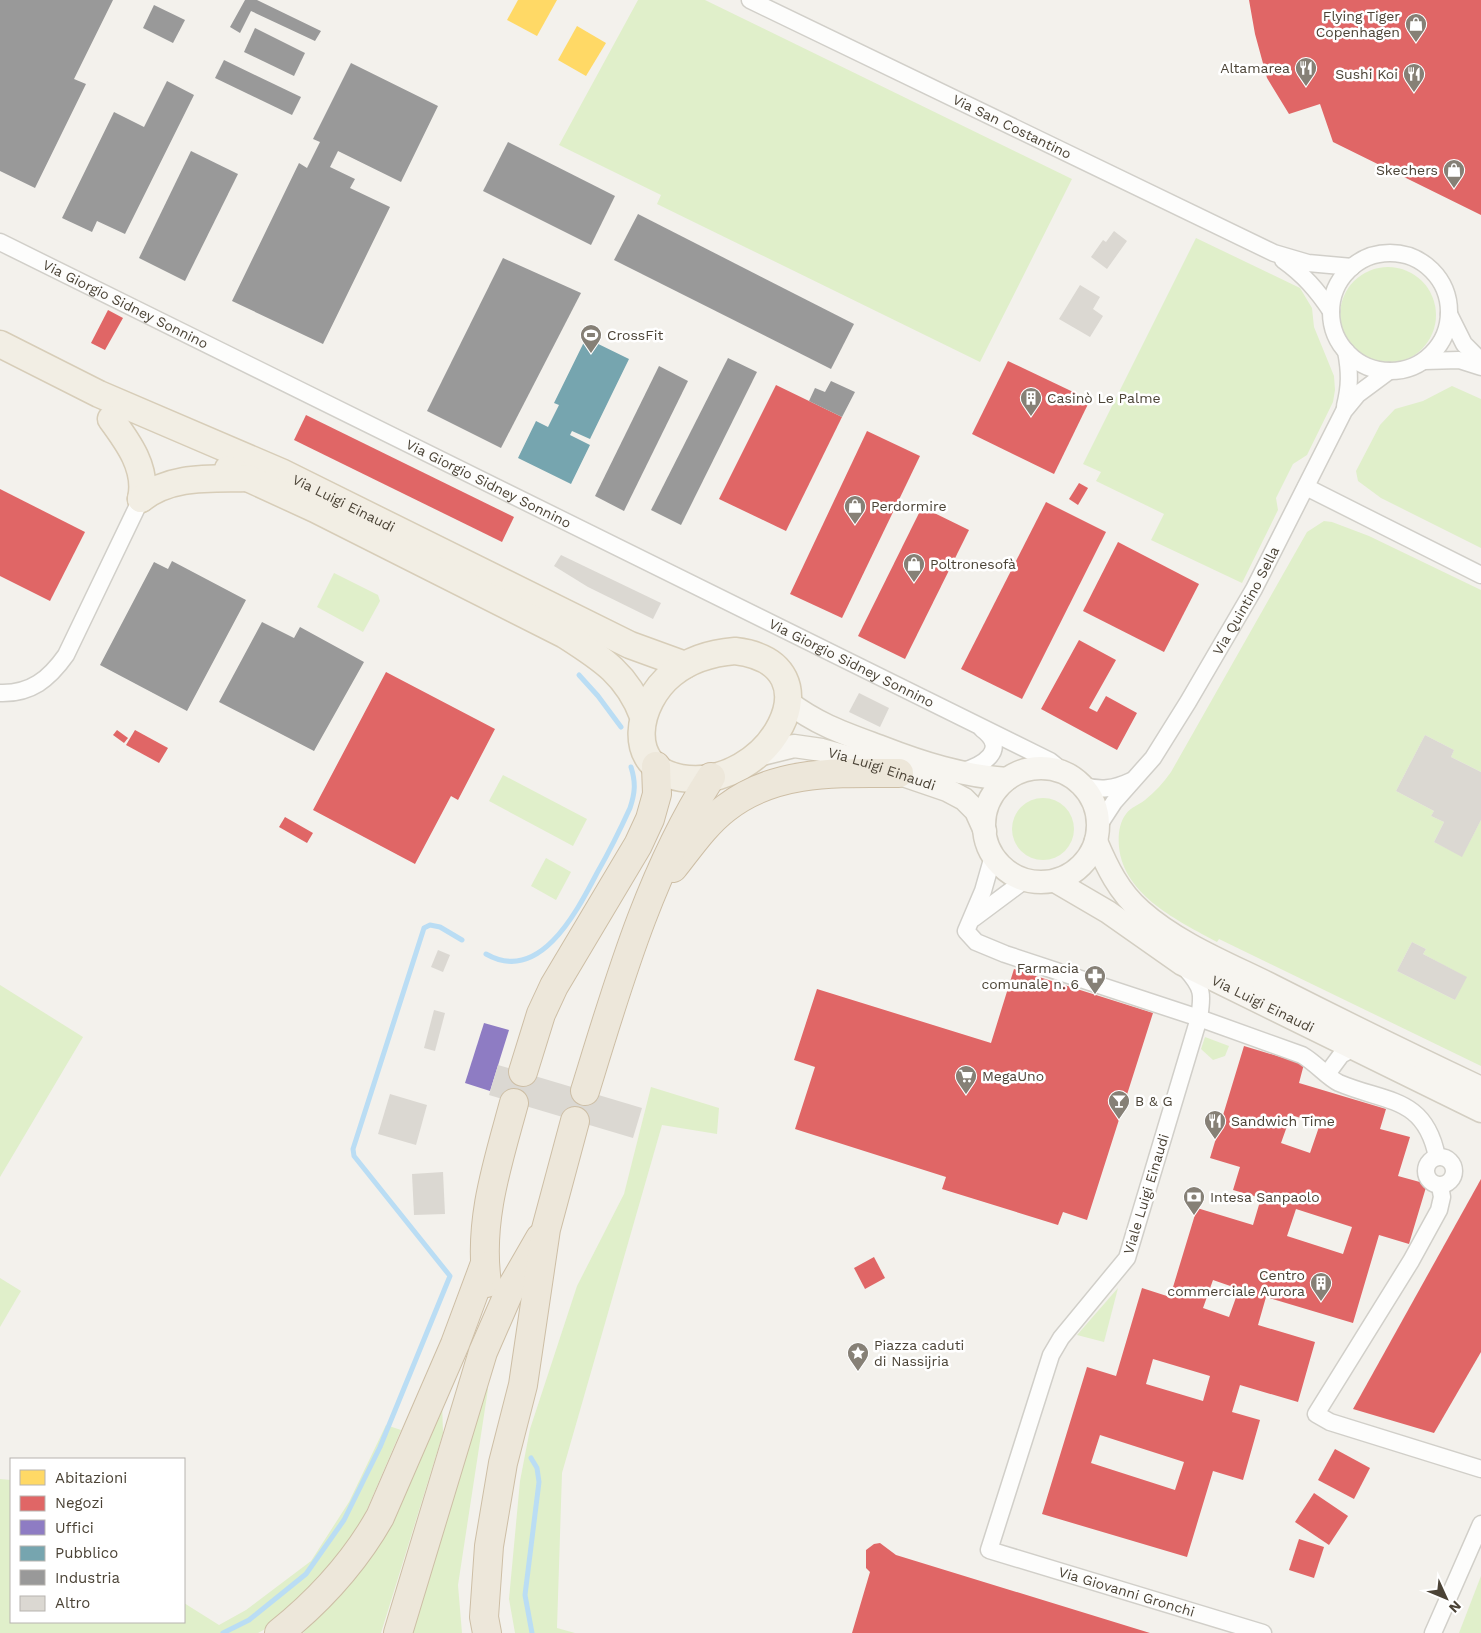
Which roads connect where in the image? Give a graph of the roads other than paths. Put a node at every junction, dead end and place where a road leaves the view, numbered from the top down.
1 (750, 0) edge
2 (0, 242) edge
3 (1274, 253) junction
4 (1352, 267) junction
5 (1331, 310) junction
6 (1449, 314) junction
7 (0, 344) edge
8 (1346, 351) junction
9 (1424, 361) junction
10 (1481, 361) edge
11 (0, 362) edge
12 (1481, 366) edge
13 (1389, 371) junction
14 (1344, 411) junction
15 (112, 419) junction
16 (251, 478) junction
17 (1306, 487) junction
18 (141, 499) junction
19 (1481, 575) edge
20 (685, 665) junction
21 (0, 693) edge
22 (788, 702) junction
23 (643, 716) junction
24 (978, 726) junction
25 (758, 755) junction
26 (656, 766) junction
27 (899, 773) junction
28 (958, 773) junction
29 (712, 778) junction
30 (1007, 779) junction
31 (1073, 779) junction
32 (1133, 780) junction
33 (984, 831) junction
34 (1098, 833) junction
35 (993, 856) junction
36 (1025, 880) junction
37 (1055, 881) junction
38 (653, 893) junction
39 (970, 922) junction
40 (1182, 964) junction
41 (1199, 1018) junction
42 (1352, 1049) junction
43 (523, 1072) dead end
44 (1327, 1074) junction
45 (1481, 1088) edge
46 (584, 1091) dead end
47 (514, 1102) dead end
48 (1481, 1111) edge
49 (575, 1121) dead end
50 (546, 1228) junction
51 (484, 1266) junction
52 (483, 1352) junction
53 (1481, 1468) edge
54 (1481, 1524) edge
55 (989, 1550) joint
56 (279, 1633) edge
57 (398, 1633) edge
58 (487, 1633) edge
59 (1264, 1633) edge
60 (1433, 1633) edge

1 - 3 street, Via San Costantino
2 - 24 street, Via Giorgio Sidney Sonnino
3 - 4 street, Via San Costantino
3 - 5 street, Via San Costantino
4 - 5 street, Via San Costantino
4 - 6 street, Via San Costantino
5 - 8 street, Via San Costantino
6 - 9 street, Via San Costantino
6 - 10 street, Via San Costantino
7 - 20 main road, Via Luigi Einaudi
8 - 13 street, Via San Costantino
8 - 14 street, Via Quintino Sella
9 - 12 street, Via San Costantino
9 - 13 street, Via San Costantino
11 - 15 main road, Via Luigi Einaudi
13 - 14 street, Via Quintino Sella
14 - 17 street, Via Quintino Sella
15 - 16 main road, Via Luigi Einaudi
15 - 18 main road
16 - 18 main road
16 - 23 main road, Via Luigi Einaudi
17 - 19 street
17 - 32 street, Via Quintino Sella
18 - 21 street
20 - 22 main road, Via Luigi Einaudi
20 - 23 main road, Via Luigi Einaudi
22 - 25 main road, Via Luigi Einaudi
22 - 28 main road, Via Luigi Einaudi
23 - 26 main road, Via Luigi Einaudi
24 - 28 street, Via Giorgio Sidney Sonnino
24 - 31 street, Via Giorgio Sidney Sonnino
25 - 27 main road, Via Luigi Einaudi
25 - 29 main road, Via Luigi Einaudi
26 - 29 main road, Via Luigi Einaudi
26 - 43 highway
27 - 33 main road, Via Luigi Einaudi
27 - 38 highway
28 - 30 main road, Via Luigi Einaudi
29 - 38 highway
30 - 31 main road, Via Luigi Einaudi
30 - 33 main road, Via Luigi Einaudi
31 - 32 street, Via Quintino Sella
31 - 34 main road, Via Luigi Einaudi
32 - 34 street, Via Quintino Sella
33 - 35 main road, Via Luigi Einaudi
34 - 37 main road
34 - 45 main road, Via Luigi Einaudi
35 - 36 main road, Via Luigi Einaudi
35 - 39 street
36 - 37 main road, Via Luigi Einaudi
36 - 39 street
37 - 40 main road, Via Luigi Einaudi
38 - 46 highway
39 - 41 street
40 - 41 street, Viale Luigi Einaudi
40 - 42 main road, Via Luigi Einaudi
41 - 44 street
41 - 55 street, Viale Luigi Einaudi
42 - 44 street
42 - 48 main road, Via Luigi Einaudi
44 - 53 street
47 - 51 highway
49 - 50 highway
50 - 52 highway
50 - 58 highway
51 - 52 highway
51 - 56 highway
52 - 57 highway
54 - 60 street
55 - 59 street, Via Giovanni Gronchi

